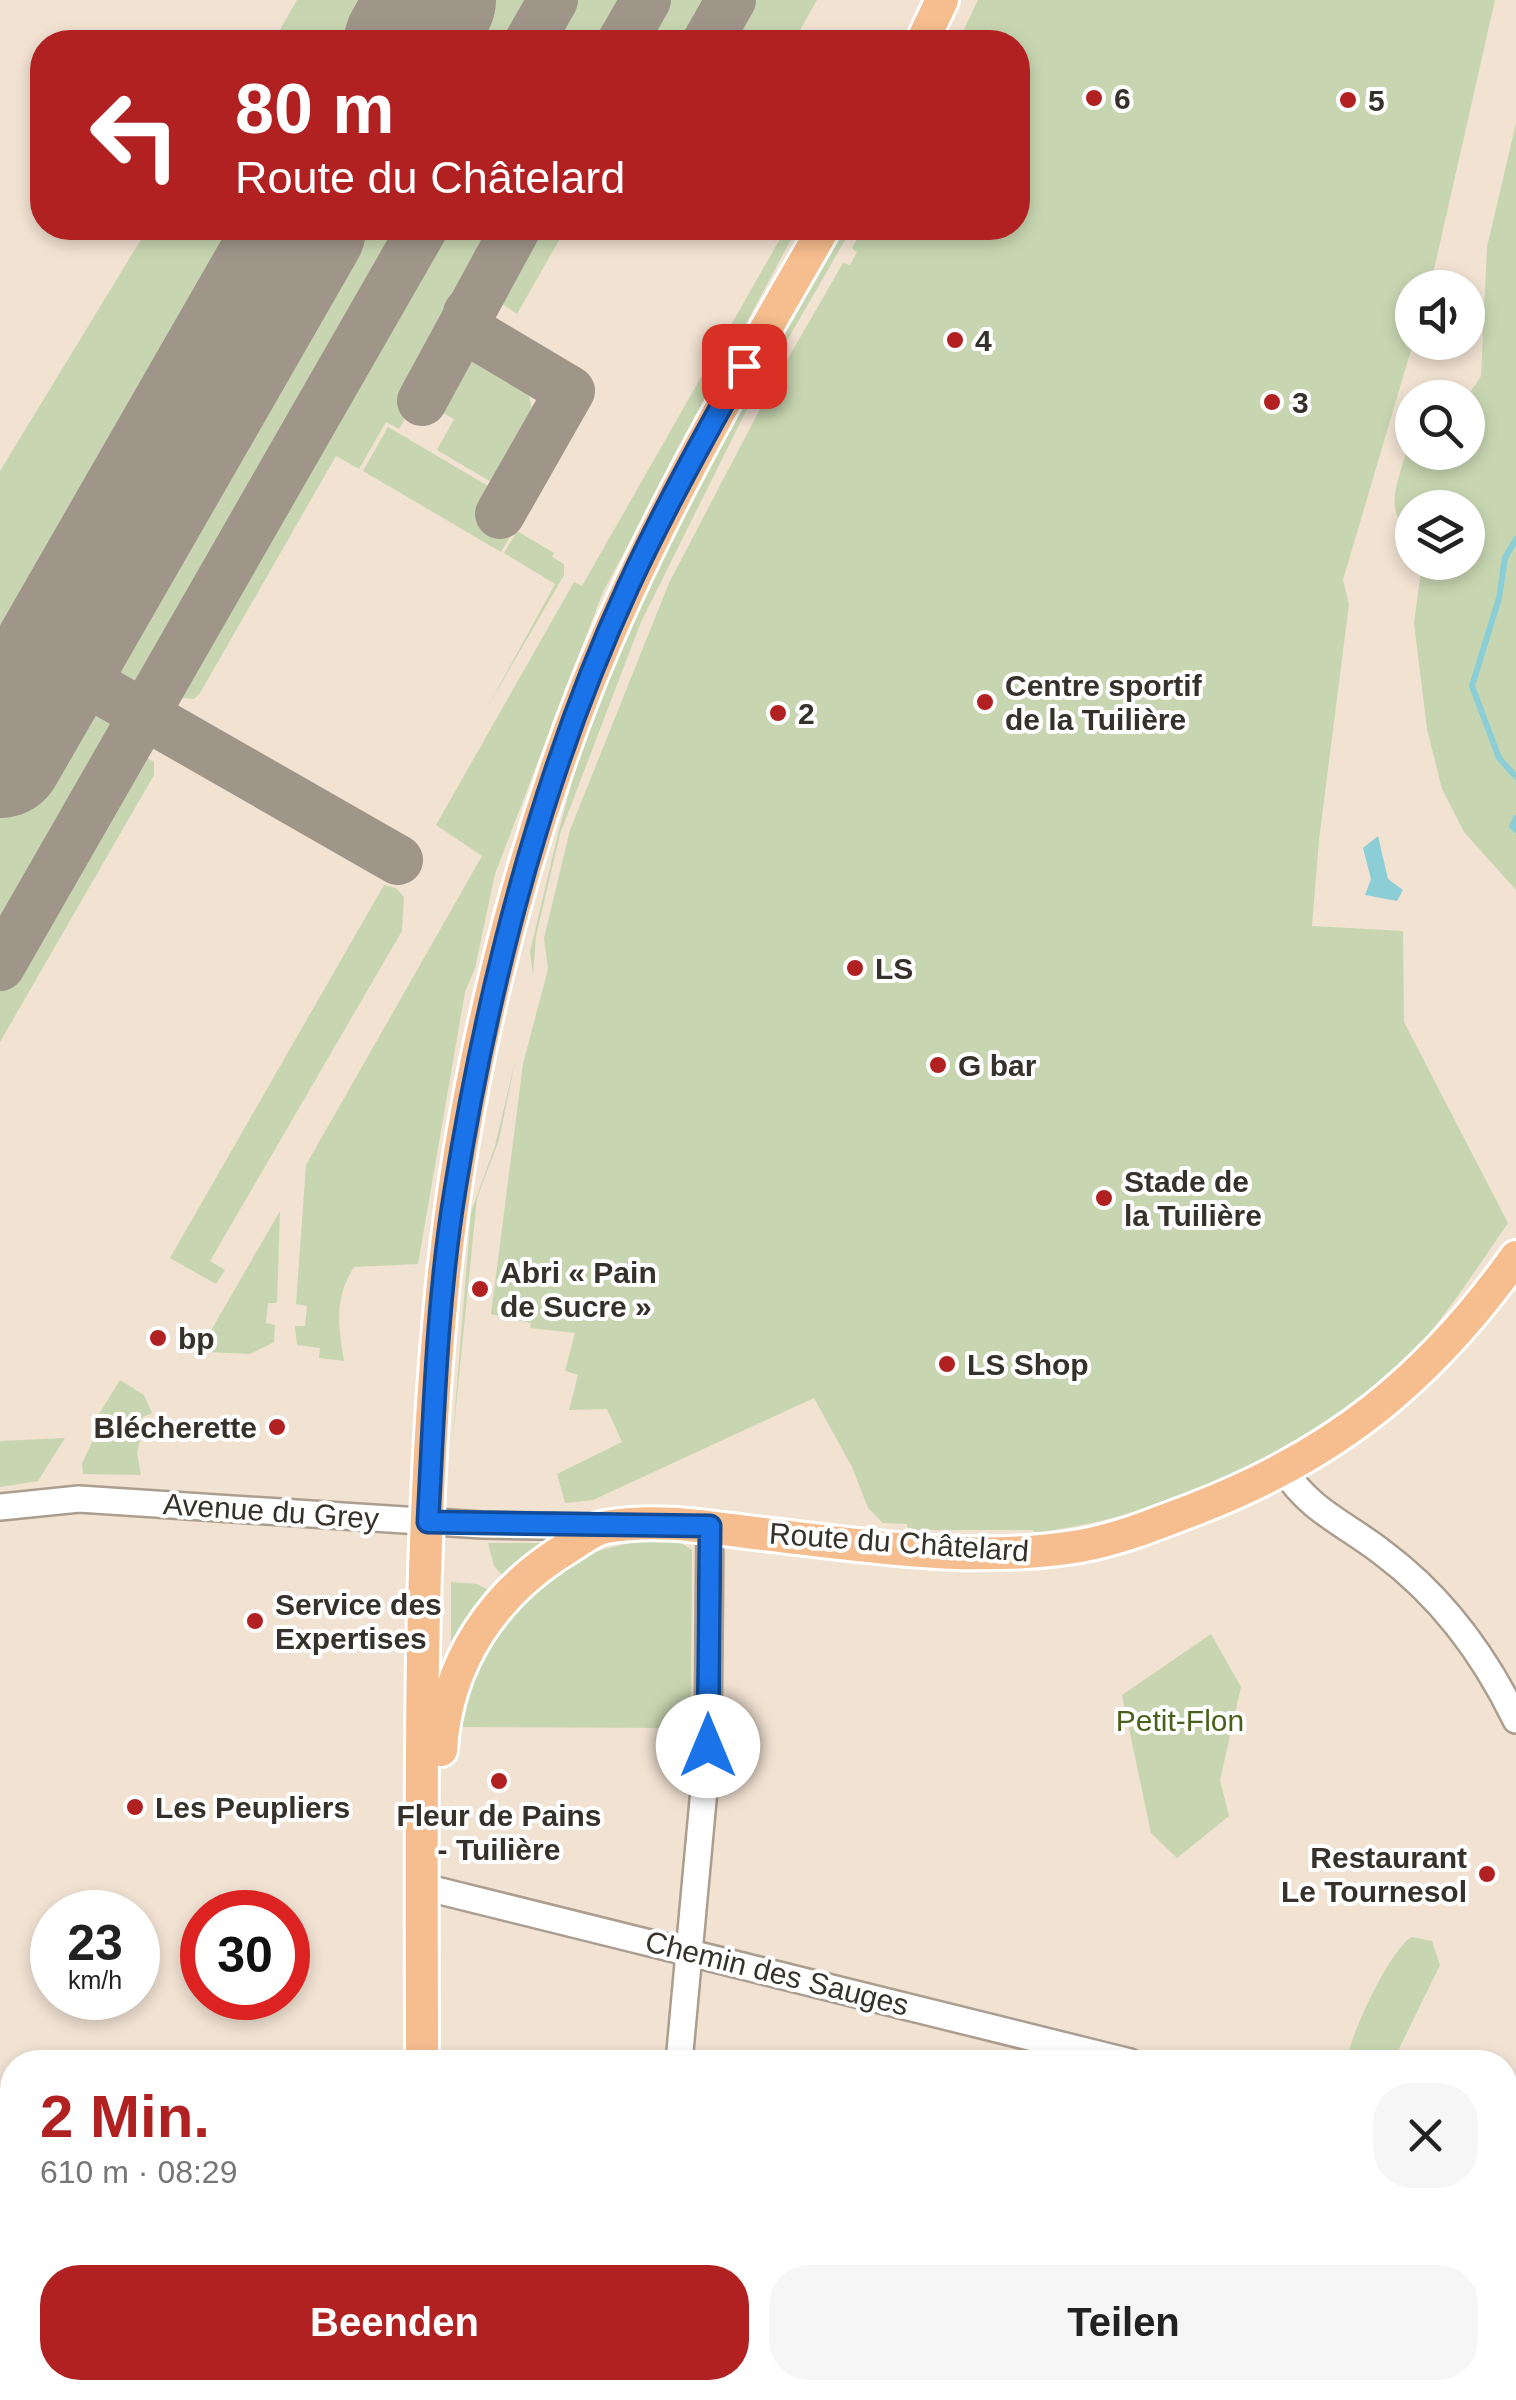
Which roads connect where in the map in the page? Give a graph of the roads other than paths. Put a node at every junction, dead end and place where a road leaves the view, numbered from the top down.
1 (942, 0) edge
2 (928, 30) edge
3 (817, 240) edge
4 (1516, 1257) edge
5 (1284, 1470) junction
6 (0, 1507) edge
7 (428, 1522) junction
8 (710, 1526) junction
9 (602, 1527) junction
10 (1516, 1720) edge
11 (424, 1887) junction
12 (690, 1951) junction
13 (422, 2050) edge
14 (680, 2050) edge
15 (1082, 2050) edge

1 - 2 main road
3 - 7 main road
4 - 5 main road, Route du Châtelard
5 - 8 main road, Route du Châtelard
5 - 10 street
6 - 7 street, Avenue du Grey
7 - 9 street, Avenue du Grey
7 - 11 main road
8 - 9 main road, Route du Châtelard
8 - 12 street
9 - 11 main road
11 - 12 street, Chemin des Sauges
11 - 13 main road
12 - 14 street
12 - 15 street, Chemin des Sauges

